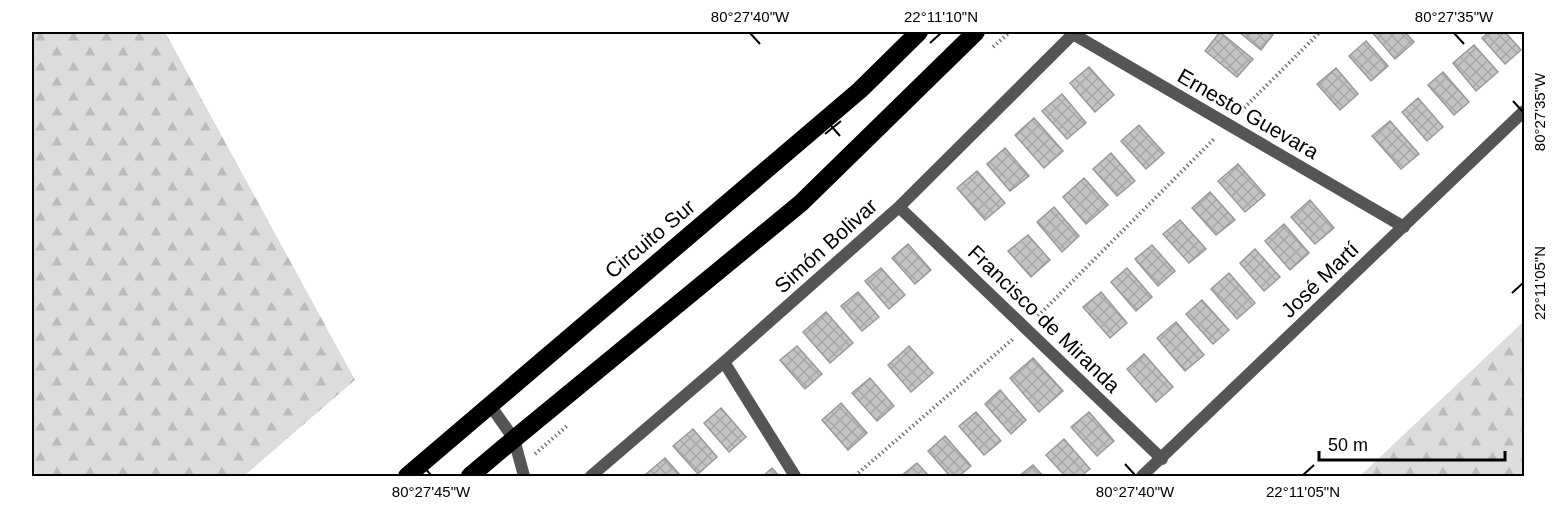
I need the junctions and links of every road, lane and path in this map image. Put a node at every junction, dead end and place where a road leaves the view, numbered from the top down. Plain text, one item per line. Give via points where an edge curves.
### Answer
1 (919, 32) edge
2 (976, 32) edge
3 (1320, 32) edge
4 (1074, 33) edge
5 (1524, 111) edge
6 (1228, 125) junction
7 (899, 207) junction
8 (1404, 227) junction
9 (1025, 329) junction
10 (724, 362) junction
11 (490, 405) junction
12 (514, 439) junction
13 (1162, 459) junction
14 (406, 477) edge
15 (470, 477) edge
16 (524, 477) edge
17 (591, 477) edge
18 (795, 477) edge
19 (855, 477) edge
20 (1142, 477) edge

1 - 11 highway, Circuito Sur via 860,90
2 - 12 highway via 801,203
3 - 6 path
4 - 6 street, Ernesto Guevara
4 - 7 street, Simón Bolivar
5 - 8 street, José Martí
6 - 8 street, Ernesto Guevara
6 - 9 path
7 - 9 street, Francisco de Miranda
7 - 10 street, Simón Bolivar
8 - 13 street, José Martí
9 - 13 street, Francisco de Miranda
9 - 19 path
10 - 17 street, Simón Bolivar
10 - 18 street
11 - 12 street
11 - 14 highway, Circuito Sur
12 - 15 highway
12 - 16 street
13 - 20 street, José Martí

